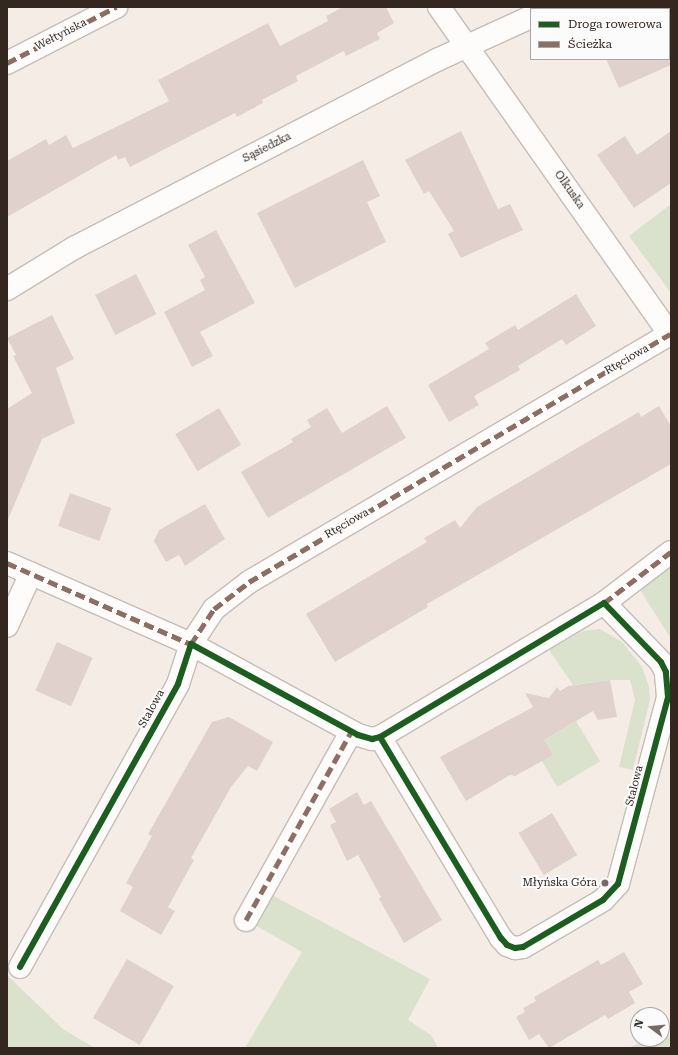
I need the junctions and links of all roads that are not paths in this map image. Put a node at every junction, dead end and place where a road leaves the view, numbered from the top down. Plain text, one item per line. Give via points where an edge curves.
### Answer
1 (116, 7) edge
2 (439, 7) edge
3 (530, 17) edge
4 (466, 46) junction
5 (7, 63) edge
6 (7, 288) edge
7 (671, 335) edge
8 (671, 552) edge
9 (7, 563) edge
10 (31, 573) junction
11 (604, 602) junction
12 (7, 626) edge
13 (191, 644) junction
14 (351, 732) junction
15 (380, 737) junction
16 (246, 920) dead end
17 (20, 967) dead end

1 - 5 street, Wełtyńska
2 - 4 street, Olkuska
3 - 4 street, Sąsiedzka
4 - 6 street, Sąsiedzka via 74,248
4 - 7 street, Olkuska
7 - 13 street, Rtęciowa via 249,582 214,609
8 - 11 street
9 - 10 street
10 - 12 street
10 - 13 street
11 - 15 street
11 - 15 street, Stalowa via 660,662 668,683 668,697 623,873 618,884 603,900 523,947 507,945
13 - 14 street
13 - 17 street, Stalowa via 178,684
14 - 15 street via 364,738
14 - 16 street

